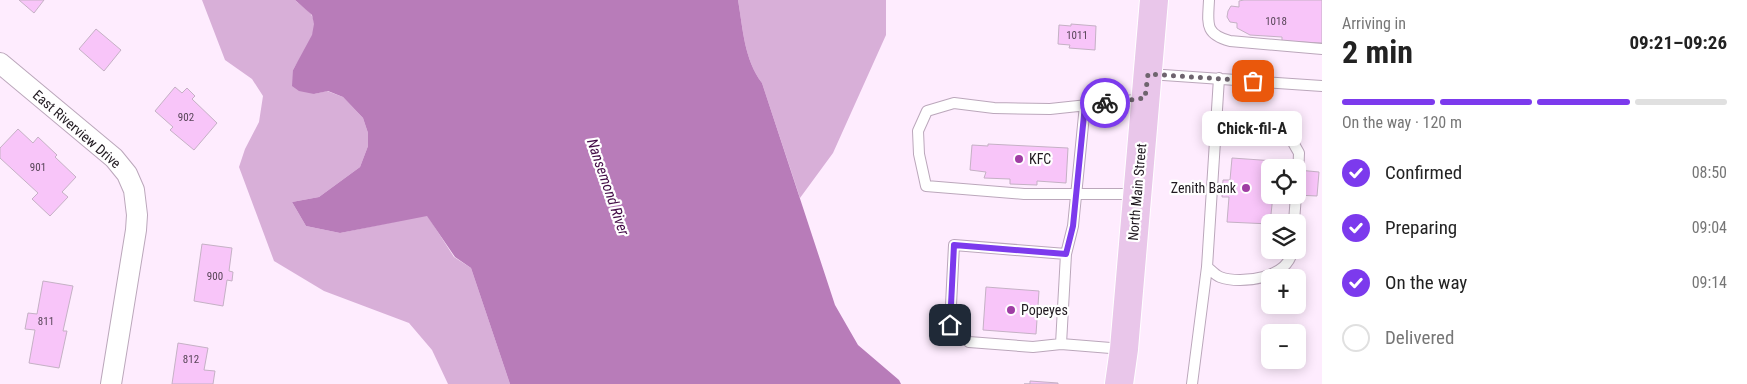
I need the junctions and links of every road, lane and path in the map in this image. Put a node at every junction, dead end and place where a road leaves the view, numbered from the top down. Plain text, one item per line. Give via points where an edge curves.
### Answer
1 (1154, 0) edge
2 (1209, 0) edge
3 (1322, 49) edge
4 (0, 63) edge
5 (1219, 78) junction
6 (1146, 86) junction
7 (1322, 86) edge
8 (1085, 105) junction
9 (1216, 131) junction
10 (1299, 159) edge
11 (1077, 194) junction
12 (1137, 194) junction
13 (1066, 254) junction
14 (1289, 259) edge
15 (1207, 267) junction
16 (1061, 344) junction
17 (1124, 349) junction
18 (111, 384) edge
19 (1119, 384) edge
20 (1192, 384) edge

1 - 6 main road, North Main Street
2 - 3 lane via 1210,31 1218,38
4 - 18 street, East Riverview Drive via 114,158 127,174 134,190 136,230
5 - 6 lane
5 - 7 lane
5 - 9 lane
6 - 8 lane
6 - 12 main road, North Main Street
8 - 11 lane
8 - 11 lane via 1050,110 954,103 927,110 918,131 918,154 926,186 1024,194
9 - 10 lane via 1290,137
9 - 15 lane
11 - 12 lane
11 - 13 lane
12 - 17 main road, North Main Street
13 - 16 lane
13 - 16 lane via 954,245 950,325 969,342 1033,347
14 - 15 lane via 1280,270 1239,281 1218,276
15 - 20 lane
16 - 17 lane
17 - 19 main road, North Main Street

